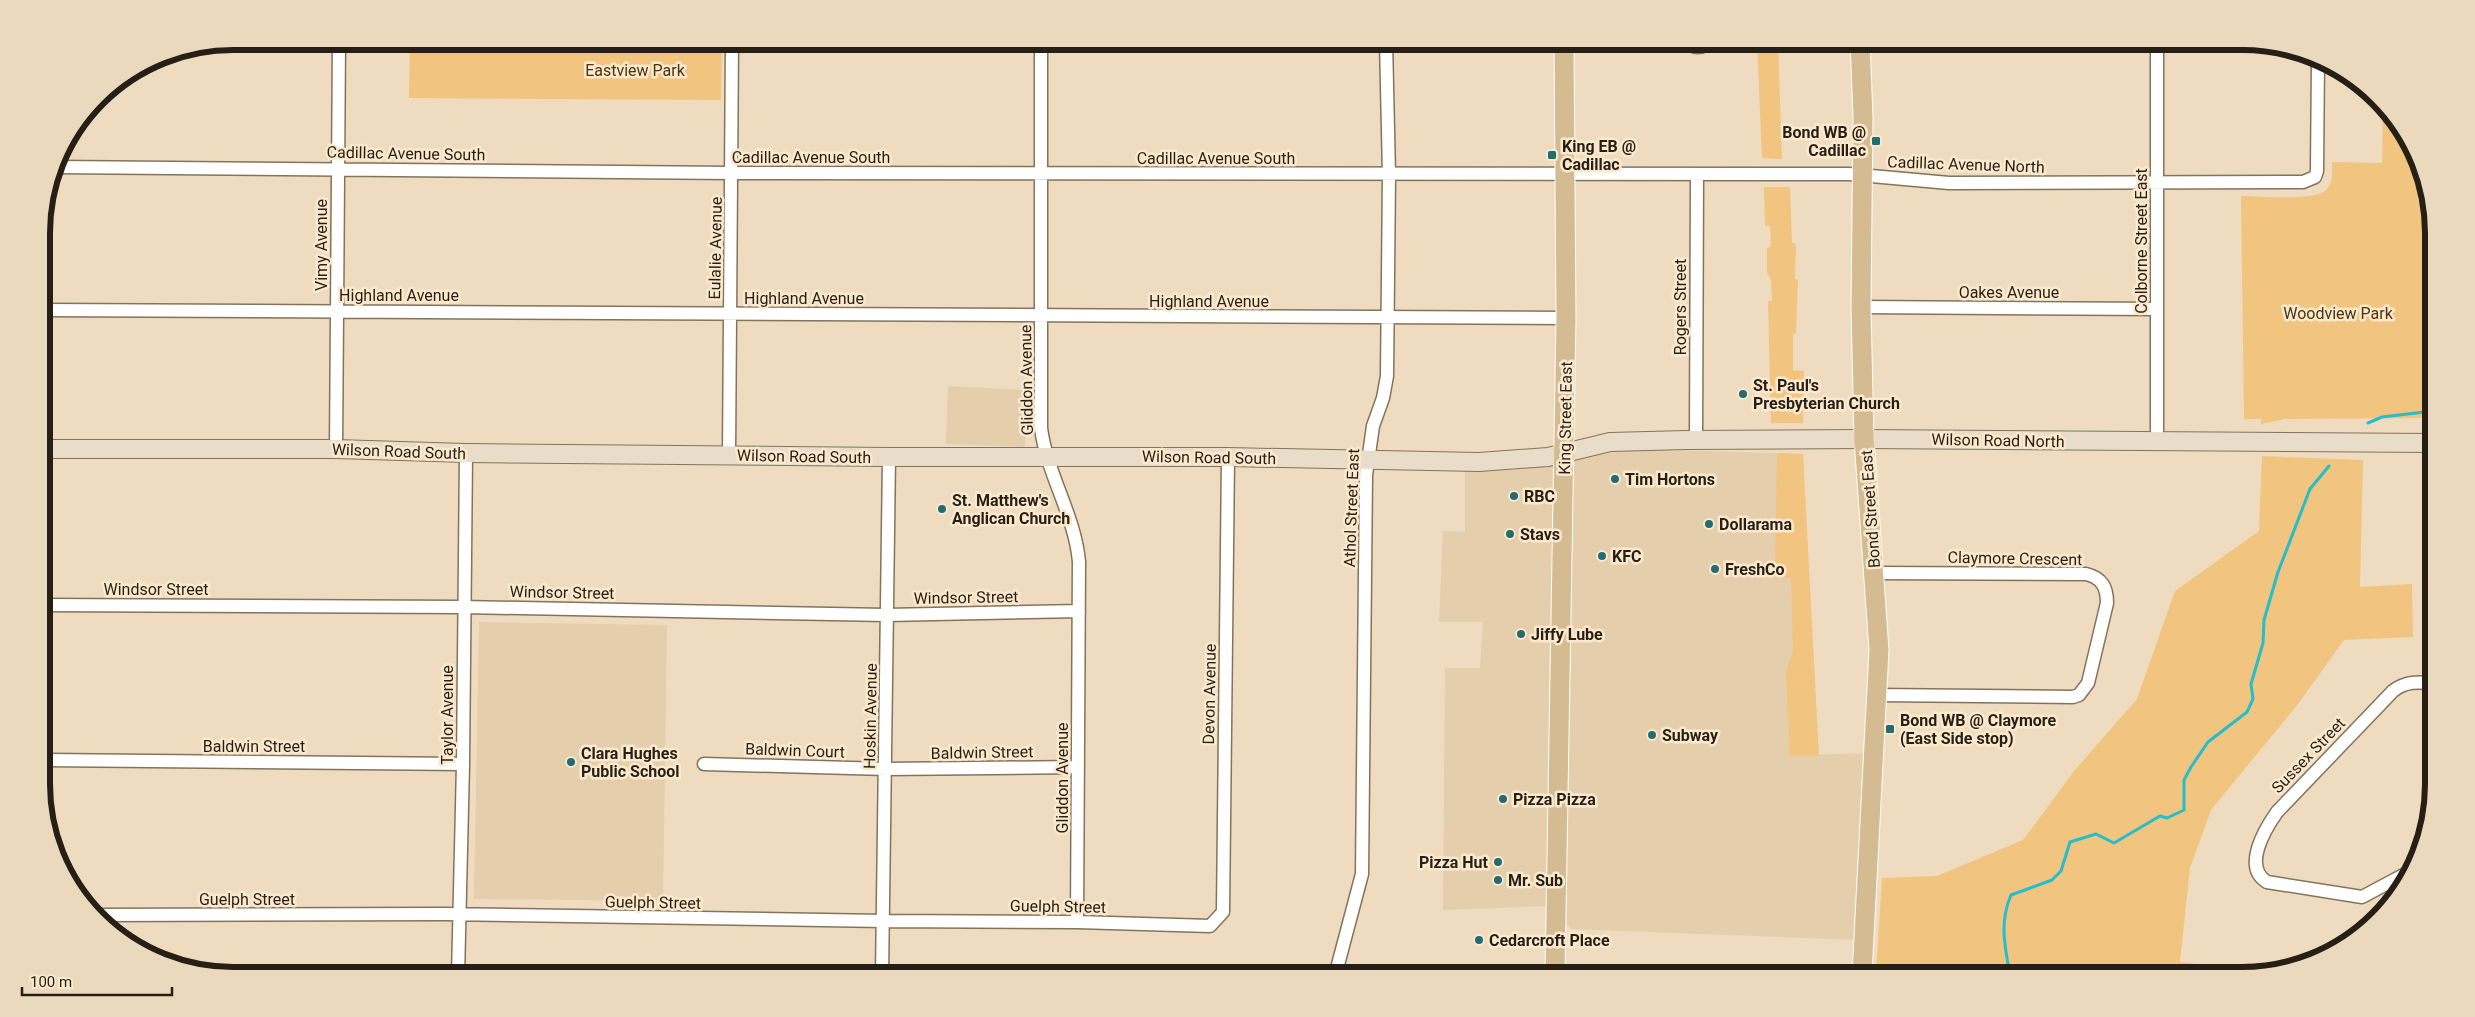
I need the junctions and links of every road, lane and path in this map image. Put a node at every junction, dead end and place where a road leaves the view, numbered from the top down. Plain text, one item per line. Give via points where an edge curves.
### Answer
1 (339, 50) edge
2 (732, 50) edge
3 (1041, 50) edge
4 (1386, 50) edge
5 (1564, 50) edge
6 (1860, 50) edge
7 (2157, 50) edge
8 (2318, 67) edge
9 (63, 167) edge
10 (337, 168) junction
11 (732, 173) junction
12 (1565, 173) junction
13 (1040, 174) junction
14 (1697, 174) junction
15 (1390, 175) junction
16 (1862, 176) junction
17 (2157, 183) junction
18 (1861, 307) junction
19 (2157, 309) junction
20 (50, 310) edge
21 (337, 311) junction
22 (730, 314) junction
23 (1041, 316) junction
24 (1388, 318) junction
25 (1566, 318) junction
26 (1864, 439) junction
27 (1696, 440) junction
28 (2157, 441) junction
29 (2425, 443) edge
30 (50, 449) edge
31 (336, 449) junction
32 (466, 453) junction
33 (1564, 454) junction
34 (729, 455) junction
35 (1047, 456) junction
36 (889, 457) junction
37 (1228, 457) junction
38 (1368, 460) junction
39 (1875, 573) junction
40 (50, 605) edge
41 (463, 607) junction
42 (1079, 611) junction
43 (887, 615) junction
44 (2425, 683) edge
45 (1877, 695) junction
46 (50, 760) edge
47 (463, 764) junction
48 (704, 764) dead end
49 (1078, 766) junction
50 (886, 770) junction
51 (2398, 878) edge
52 (459, 915) junction
53 (107, 916) edge
54 (884, 921) junction
55 (1077, 922) junction
56 (1210, 926) joint
57 (458, 967) edge
58 (882, 967) edge
59 (1337, 967) edge
60 (1555, 967) edge
61 (1862, 967) edge

1 - 10 street, Vimy Avenue
2 - 11 street, Eulalie Avenue
3 - 13 street, Gliddon Avenue
4 - 15 street, Athol Street East
5 - 12 main road, King Street East
6 - 16 main road, Bond Street East
7 - 17 street, Colborne Street East
8 - 17 street, Cadillac Avenue North via 2315,177 2309,180
9 - 10 street, Cadillac Avenue South
10 - 11 street, Cadillac Avenue South
10 - 21 street, Vimy Avenue
11 - 13 street, Cadillac Avenue South
11 - 22 street, Eulalie Avenue
12 - 14 street, Cadillac Avenue North
12 - 15 street, Cadillac Avenue South
12 - 25 main road, King Street East
13 - 15 street, Cadillac Avenue South
13 - 23 street, Gliddon Avenue
14 - 16 street, Cadillac Avenue North
14 - 27 street, Rogers Street
15 - 24 street, Athol Street East
16 - 17 street, Cadillac Avenue North via 1949,183
16 - 18 main road, Bond Street East
17 - 19 street, Colborne Street East
18 - 19 street, Oakes Avenue
18 - 26 main road, Bond Street East
19 - 28 street, Colborne Street East
20 - 21 street, Highland Avenue
21 - 22 street, Highland Avenue
21 - 31 street, Vimy Avenue
22 - 23 street, Highland Avenue
22 - 34 street, Eulalie Avenue
23 - 24 street, Highland Avenue
23 - 35 street, Gliddon Avenue via 1041,428
24 - 25 street, Highland Avenue
24 - 38 street, Athol Street East via 1385,389 1373,426
25 - 33 main road, King Street East
26 - 27 main road, Wilson Road North
26 - 28 main road, Wilson Road North
26 - 39 main road, Bond Street East
27 - 33 main road, Wilson Road North via 1610,442
28 - 29 main road, Wilson Road North
30 - 31 main road, Wilson Road South
31 - 32 main road, Wilson Road South
32 - 34 main road, Wilson Road South
32 - 41 street, Taylor Avenue
33 - 38 main road, Wilson Road South via 1494,462
33 - 60 main road, King Street East
34 - 36 main road, Wilson Road South
35 - 36 main road, Wilson Road South
35 - 37 main road, Wilson Road South
35 - 42 street, Gliddon Avenue via 1077,544
36 - 43 street, Hoskin Avenue
37 - 38 main road, Wilson Road South
37 - 56 street, Devon Avenue via 1223,912
38 - 59 street, Athol Street East via 1362,874
39 - 45 main road, Bond Street East via 1879,650
39 - 45 street, Claymore Crescent via 2086,574 2101,581 2107,590 2107,603 2088,683 2073,697
40 - 41 street, Windsor Street
41 - 43 street, Windsor Street
41 - 47 street, Taylor Avenue
42 - 43 street, Windsor Street
42 - 49 street, Gliddon Avenue
43 - 50 street, Hoskin Avenue
44 - 51 street, Sussex Street via 2412,682 2393,690 2276,812 2266,827 2257,856 2260,878 2273,884 2362,896
45 - 61 main road, Bond Street East
46 - 47 street, Baldwin Street
47 - 52 street, Taylor Avenue
48 - 50 street, Baldwin Court
49 - 50 street, Baldwin Street
49 - 55 street, Gliddon Avenue
50 - 54 street, Hoskin Avenue
52 - 53 street, Guelph Street
52 - 54 street, Guelph Street
52 - 57 street, Taylor Avenue
54 - 55 street, Guelph Street
54 - 58 street, Hoskin Avenue
55 - 56 street, Guelph Street

